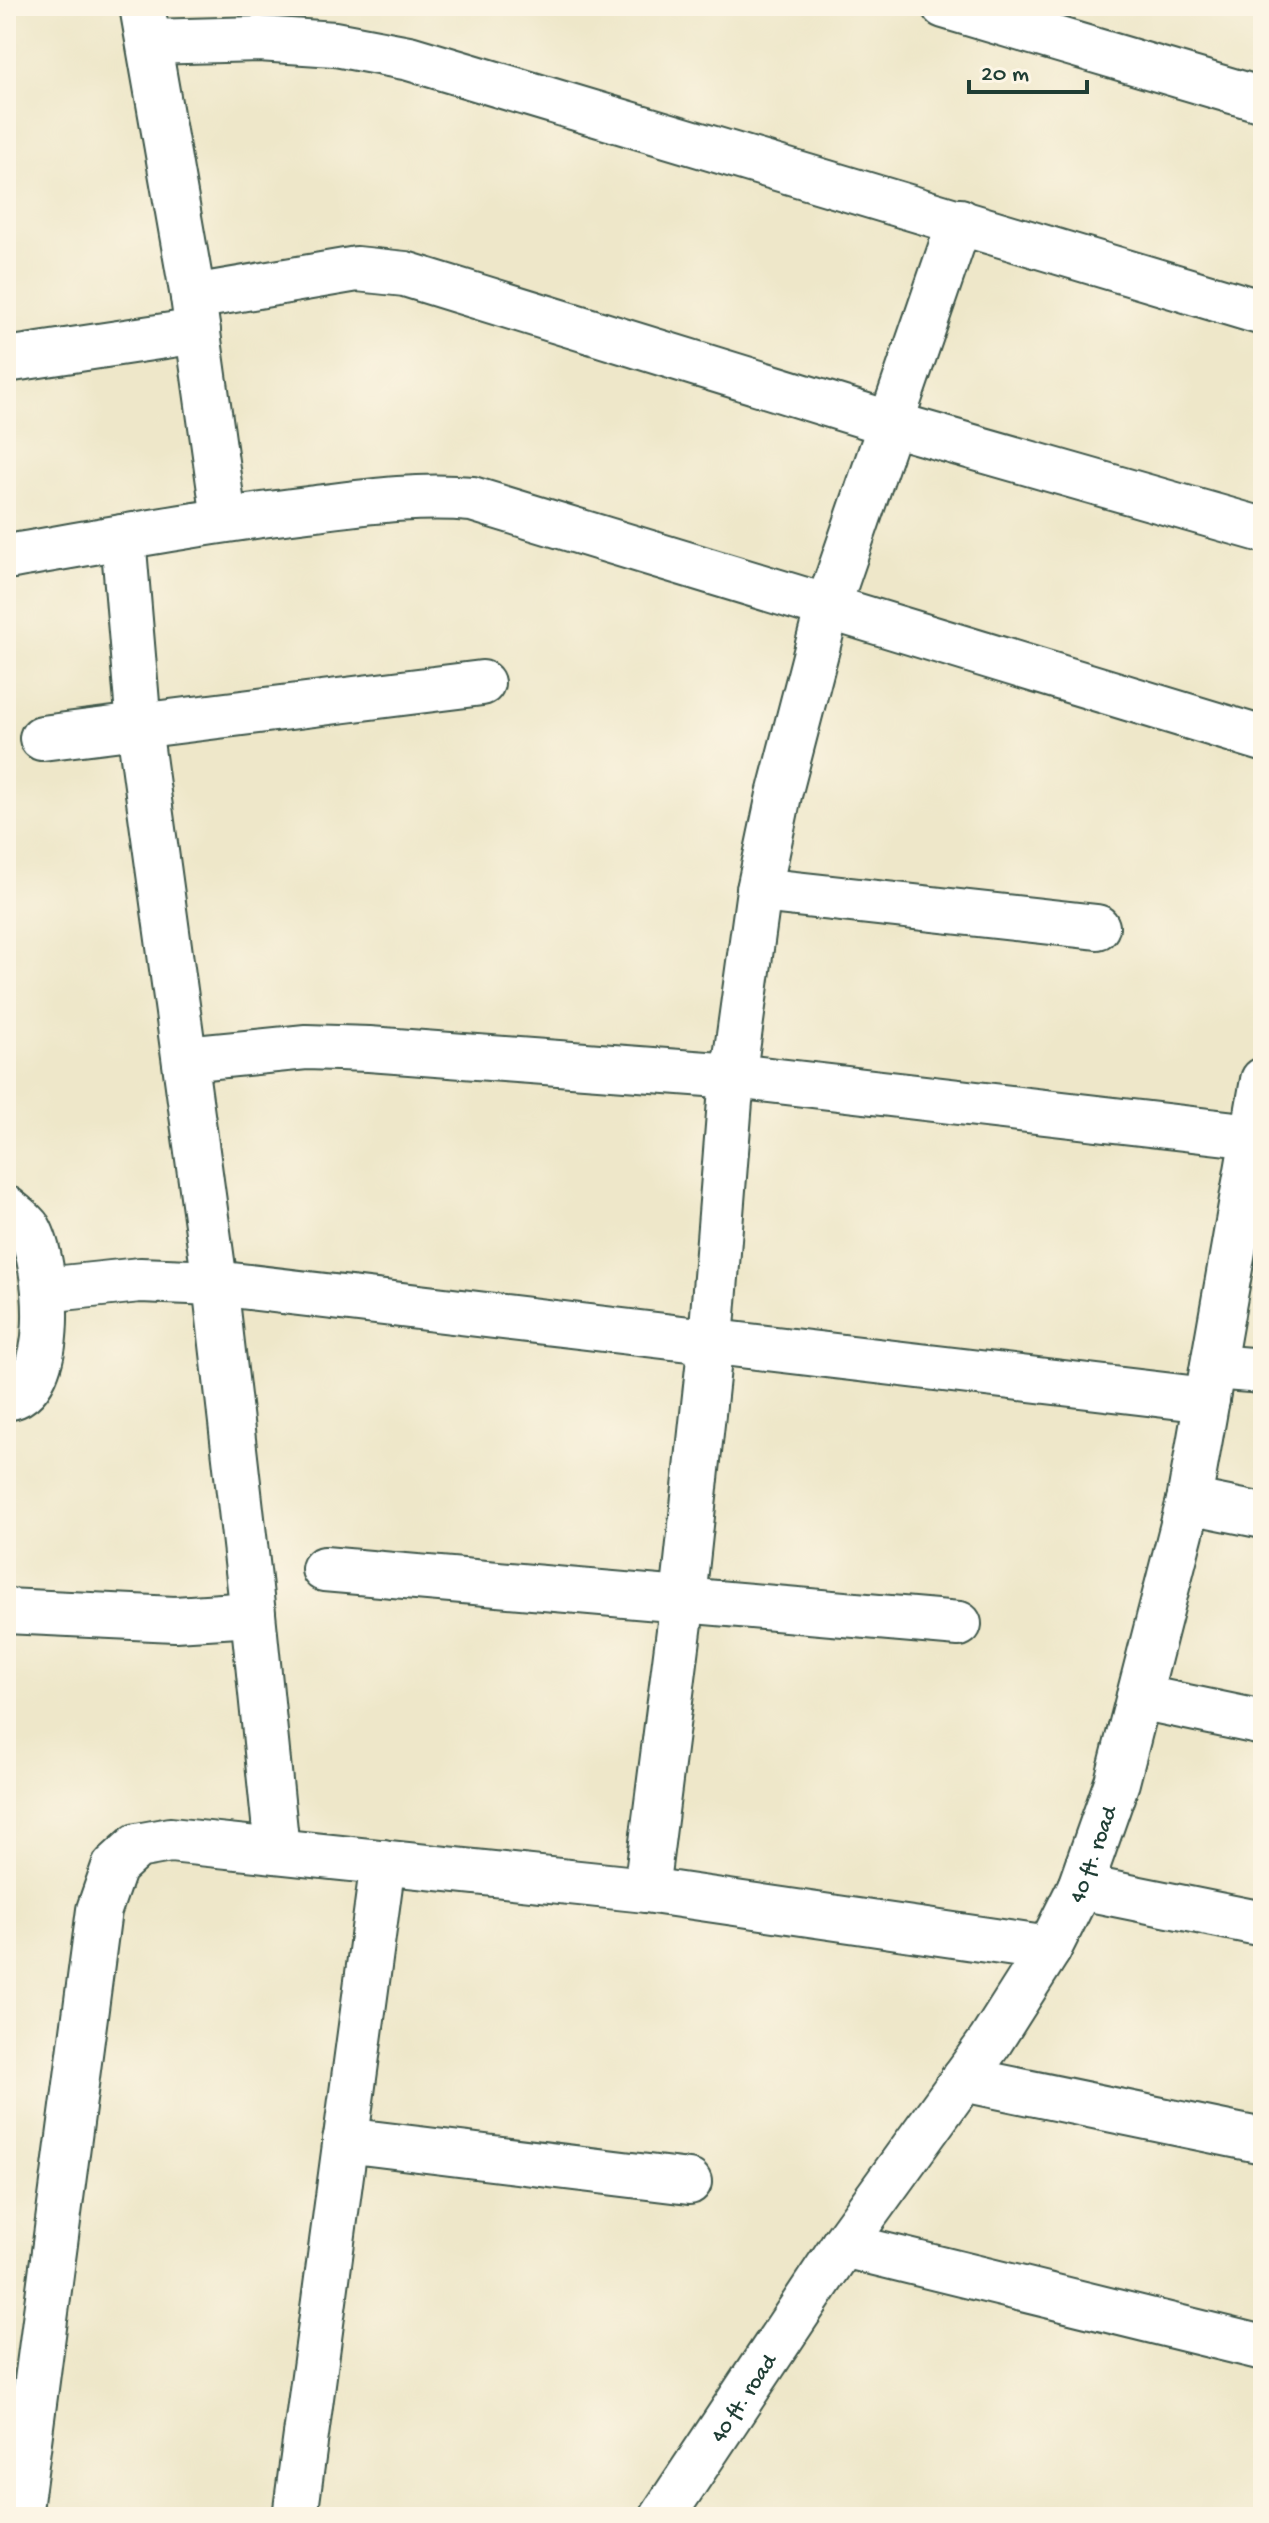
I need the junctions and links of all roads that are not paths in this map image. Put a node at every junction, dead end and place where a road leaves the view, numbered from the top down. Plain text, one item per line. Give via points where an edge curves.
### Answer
1 (944, 6) edge
2 (146, 24) edge
3 (1263, 100) edge
4 (960, 221) junction
5 (1263, 313) edge
6 (195, 314) junction
7 (6, 360) edge
8 (892, 424) junction
9 (224, 519) junction
10 (1263, 530) edge
11 (123, 537) junction
12 (13, 556) dead end
13 (828, 606) junction
14 (482, 683) dead end
15 (139, 727) junction
16 (42, 738) dead end
17 (1263, 739) edge
18 (759, 890) junction
19 (1097, 927) dead end
20 (185, 1059) junction
21 (734, 1076) junction
22 (1263, 1080) edge
23 (1253, 1136) junction
24 (1254, 1188) edge
25 (6, 1208) edge
26 (215, 1283) junction
27 (44, 1290) junction
28 (711, 1340) junction
29 (1263, 1371) edge
30 (1210, 1384) junction
31 (6, 1398) edge
32 (1189, 1501) junction
33 (1263, 1516) edge
34 (324, 1569) dead end
35 (683, 1599) junction
36 (6, 1611) edge
37 (253, 1614) junction
38 (959, 1624) dead end
39 (1139, 1697) junction
40 (1263, 1723) edge
41 (277, 1850) junction
42 (383, 1862) junction
43 (1080, 1887) junction
44 (646, 1890) junction
45 (1263, 1924) edge
46 (1049, 1949) junction
47 (963, 2079) junction
48 (345, 2140) junction
49 (1263, 2141) edge
50 (689, 2182) dead end
51 (843, 2245) junction
52 (1263, 2348) edge
53 (19, 2517) edge
54 (295, 2517) edge
55 (662, 2517) edge

1 - 3 street
2 - 4 street via 335,44 409,58
2 - 6 street
4 - 5 street
4 - 8 street
6 - 7 street
6 - 8 street via 357,269 392,272
6 - 9 street
8 - 10 street
8 - 13 street
9 - 11 street
9 - 13 street via 406,497 472,499
11 - 12 street
11 - 15 street
13 - 17 street
13 - 18 street
14 - 15 street
15 - 16 street
15 - 20 street
18 - 19 street
18 - 21 street
20 - 21 street via 321,1047
20 - 26 street
21 - 23 street
21 - 28 street
22 - 23 street, 40 ft. road
23 - 24 street, 40 ft. road
24 - 30 street, 40 ft. road
25 - 27 street via 28,1227
26 - 27 street via 140,1280
26 - 28 street
26 - 37 street
27 - 31 street via 39,1364 30,1385
28 - 30 street
28 - 35 street
29 - 30 street
30 - 32 street, 40 ft. road
32 - 33 street
32 - 39 street, 40 ft. road
34 - 35 street
35 - 38 street
35 - 44 street
36 - 37 street via 175,1619
37 - 41 street
39 - 40 street
39 - 43 street, 40 ft. road via 1117,1782
41 - 42 street
41 - 53 street via 170,1840 137,1846 114,1867 99,1910
42 - 44 street
42 - 48 street
43 - 45 street
43 - 46 street, 40 ft. road
44 - 46 street
46 - 47 street, 40 ft. road
47 - 49 street
47 - 51 street, 40 ft. road
48 - 50 street
48 - 54 street
51 - 52 street
51 - 55 street, 40 ft. road

